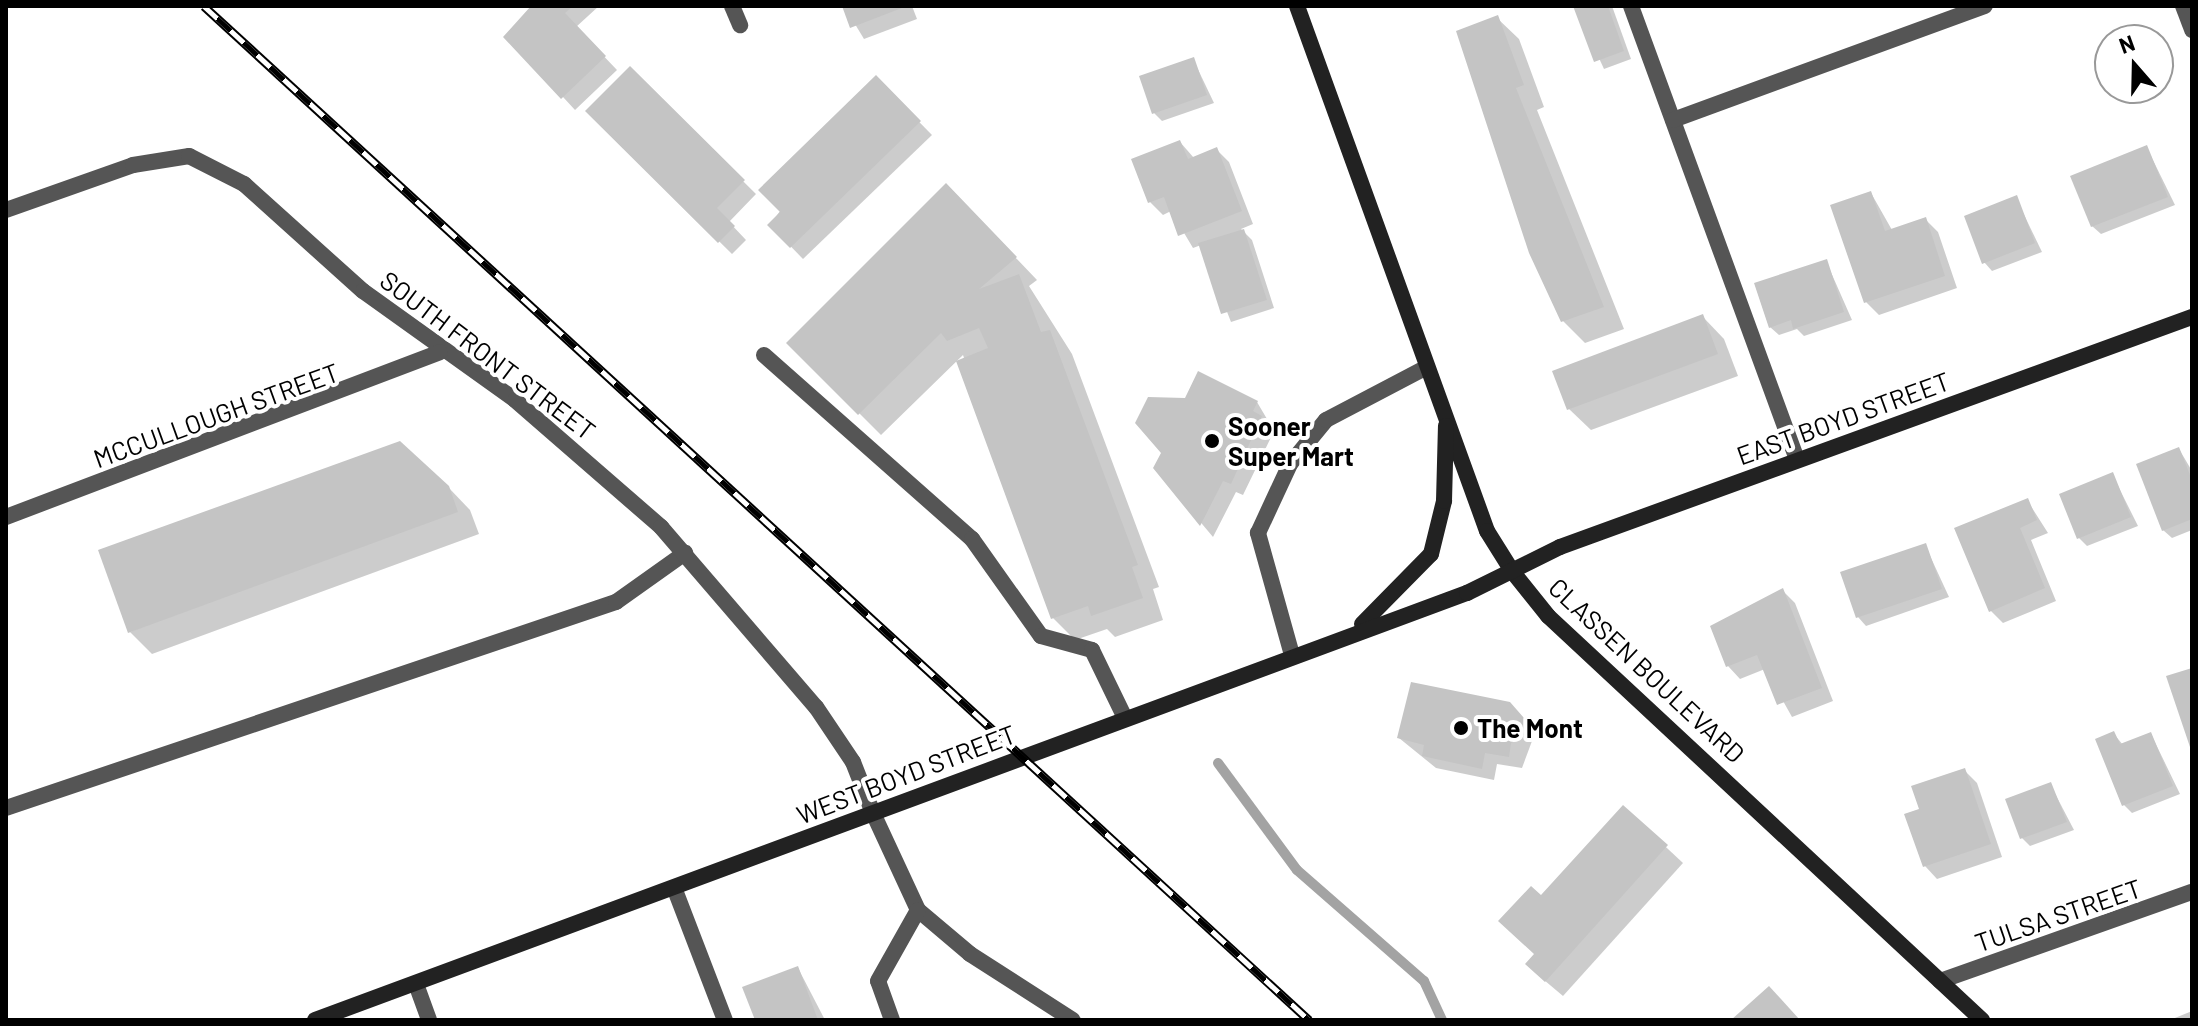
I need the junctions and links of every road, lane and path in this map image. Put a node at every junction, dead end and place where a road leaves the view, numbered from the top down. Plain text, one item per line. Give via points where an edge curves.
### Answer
1 (732, 6) edge
2 (1297, 6) edge
3 (1631, 6) edge
4 (1985, 6) edge
5 (2183, 6) edge
6 (740, 25) dead end
7 (2192, 30) edge
8 (1673, 120) junction
9 (6, 210) edge
10 (2192, 317) edge
11 (440, 352) junction
12 (764, 355) dead end
13 (1427, 367) junction
14 (1446, 417) junction
15 (1797, 460) junction
16 (6, 517) edge
17 (685, 553) junction
18 (1512, 571) junction
19 (1346, 635) junction
20 (1292, 655) junction
21 (1124, 716) junction
22 (6, 808) edge
23 (873, 813) junction
24 (675, 890) junction
25 (2192, 892) edge
26 (918, 910) junction
27 (1940, 981) junction
28 (416, 984) junction
29 (315, 1020) edge
30 (429, 1020) edge
31 (725, 1020) edge
32 (892, 1020) edge
33 (1073, 1020) edge
34 (1982, 1020) edge

1 - 6 street
2 - 13 street, CLASSEN BOULEVARD
3 - 8 street
4 - 8 street
5 - 7 street
8 - 15 street
9 - 11 street, SOUTH FRONT STREET via 133,165 189,156 213,164
10 - 15 street, EAST BOYD STREET
11 - 16 street, MCCULLOUGH STREET
11 - 17 street, SOUTH FRONT STREET via 515,400
12 - 21 street via 972,539 1041,636 1092,650
13 - 14 street, CLASSEN BOULEVARD
13 - 20 street via 1326,420 1290,464 1258,533
14 - 18 street, CLASSEN BOULEVARD via 1487,531
14 - 19 street via 1444,501 1431,554 1386,606
15 - 18 street, EAST BOYD STREET
17 - 22 street via 616,602
17 - 23 street, SOUTH FRONT STREET via 816,707 853,762
18 - 19 street, WEST BOYD STREET
18 - 27 street, CLASSEN BOULEVARD via 1548,616
19 - 20 street, WEST BOYD STREET
20 - 21 street, WEST BOYD STREET
21 - 23 street, WEST BOYD STREET
23 - 24 street, WEST BOYD STREET
23 - 26 street, SOUTH FRONT STREET
24 - 28 street, WEST BOYD STREET
24 - 31 street
25 - 27 street, TULSA STREET
26 - 32 street via 878,981
26 - 33 street via 970,954
27 - 34 street, CLASSEN BOULEVARD
28 - 29 street, WEST BOYD STREET
28 - 30 street

